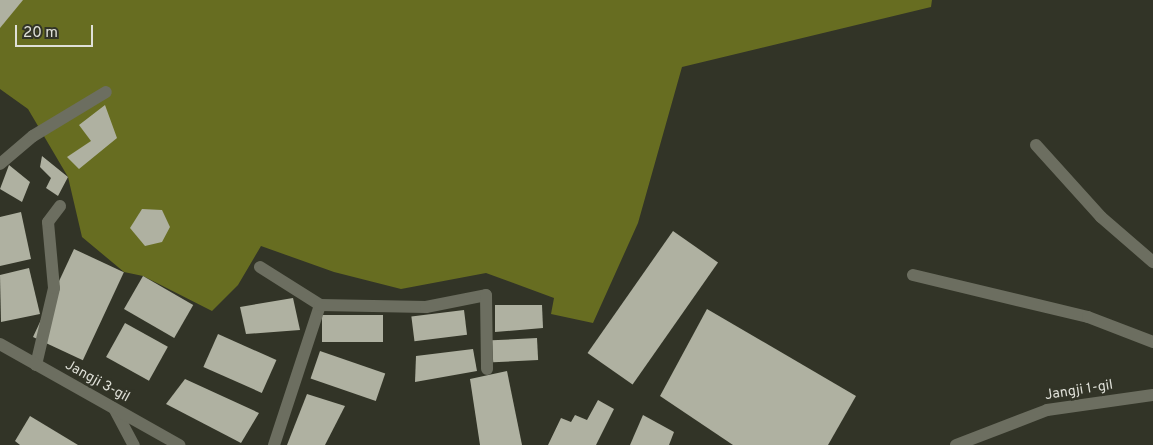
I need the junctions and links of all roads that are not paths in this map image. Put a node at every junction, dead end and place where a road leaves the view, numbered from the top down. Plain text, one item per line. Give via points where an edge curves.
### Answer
1 (106, 92) dead end
2 (1036, 145) dead end
3 (0, 164) edge
4 (60, 206) dead end
5 (1153, 262) edge
6 (260, 267) dead end
7 (913, 275) dead end
8 (320, 305) junction
9 (1153, 342) edge
10 (0, 344) edge
11 (36, 365) junction
12 (487, 369) dead end
13 (1153, 396) edge
14 (115, 410) junction
15 (134, 445) edge
16 (179, 445) edge
17 (274, 445) edge
18 (956, 445) edge

1 - 3 street via 33,136
2 - 5 street via 1101,217
4 - 11 street via 48,222 54,288
6 - 8 street
7 - 9 street via 1088,317
8 - 12 street via 426,307 486,295
8 - 17 street
10 - 11 street, Jangji 3-gil
11 - 14 street, Jangji 3-gil
13 - 18 street, Jangji 1-gil via 1046,410
14 - 15 street
14 - 16 street, Jangji 3-gil

